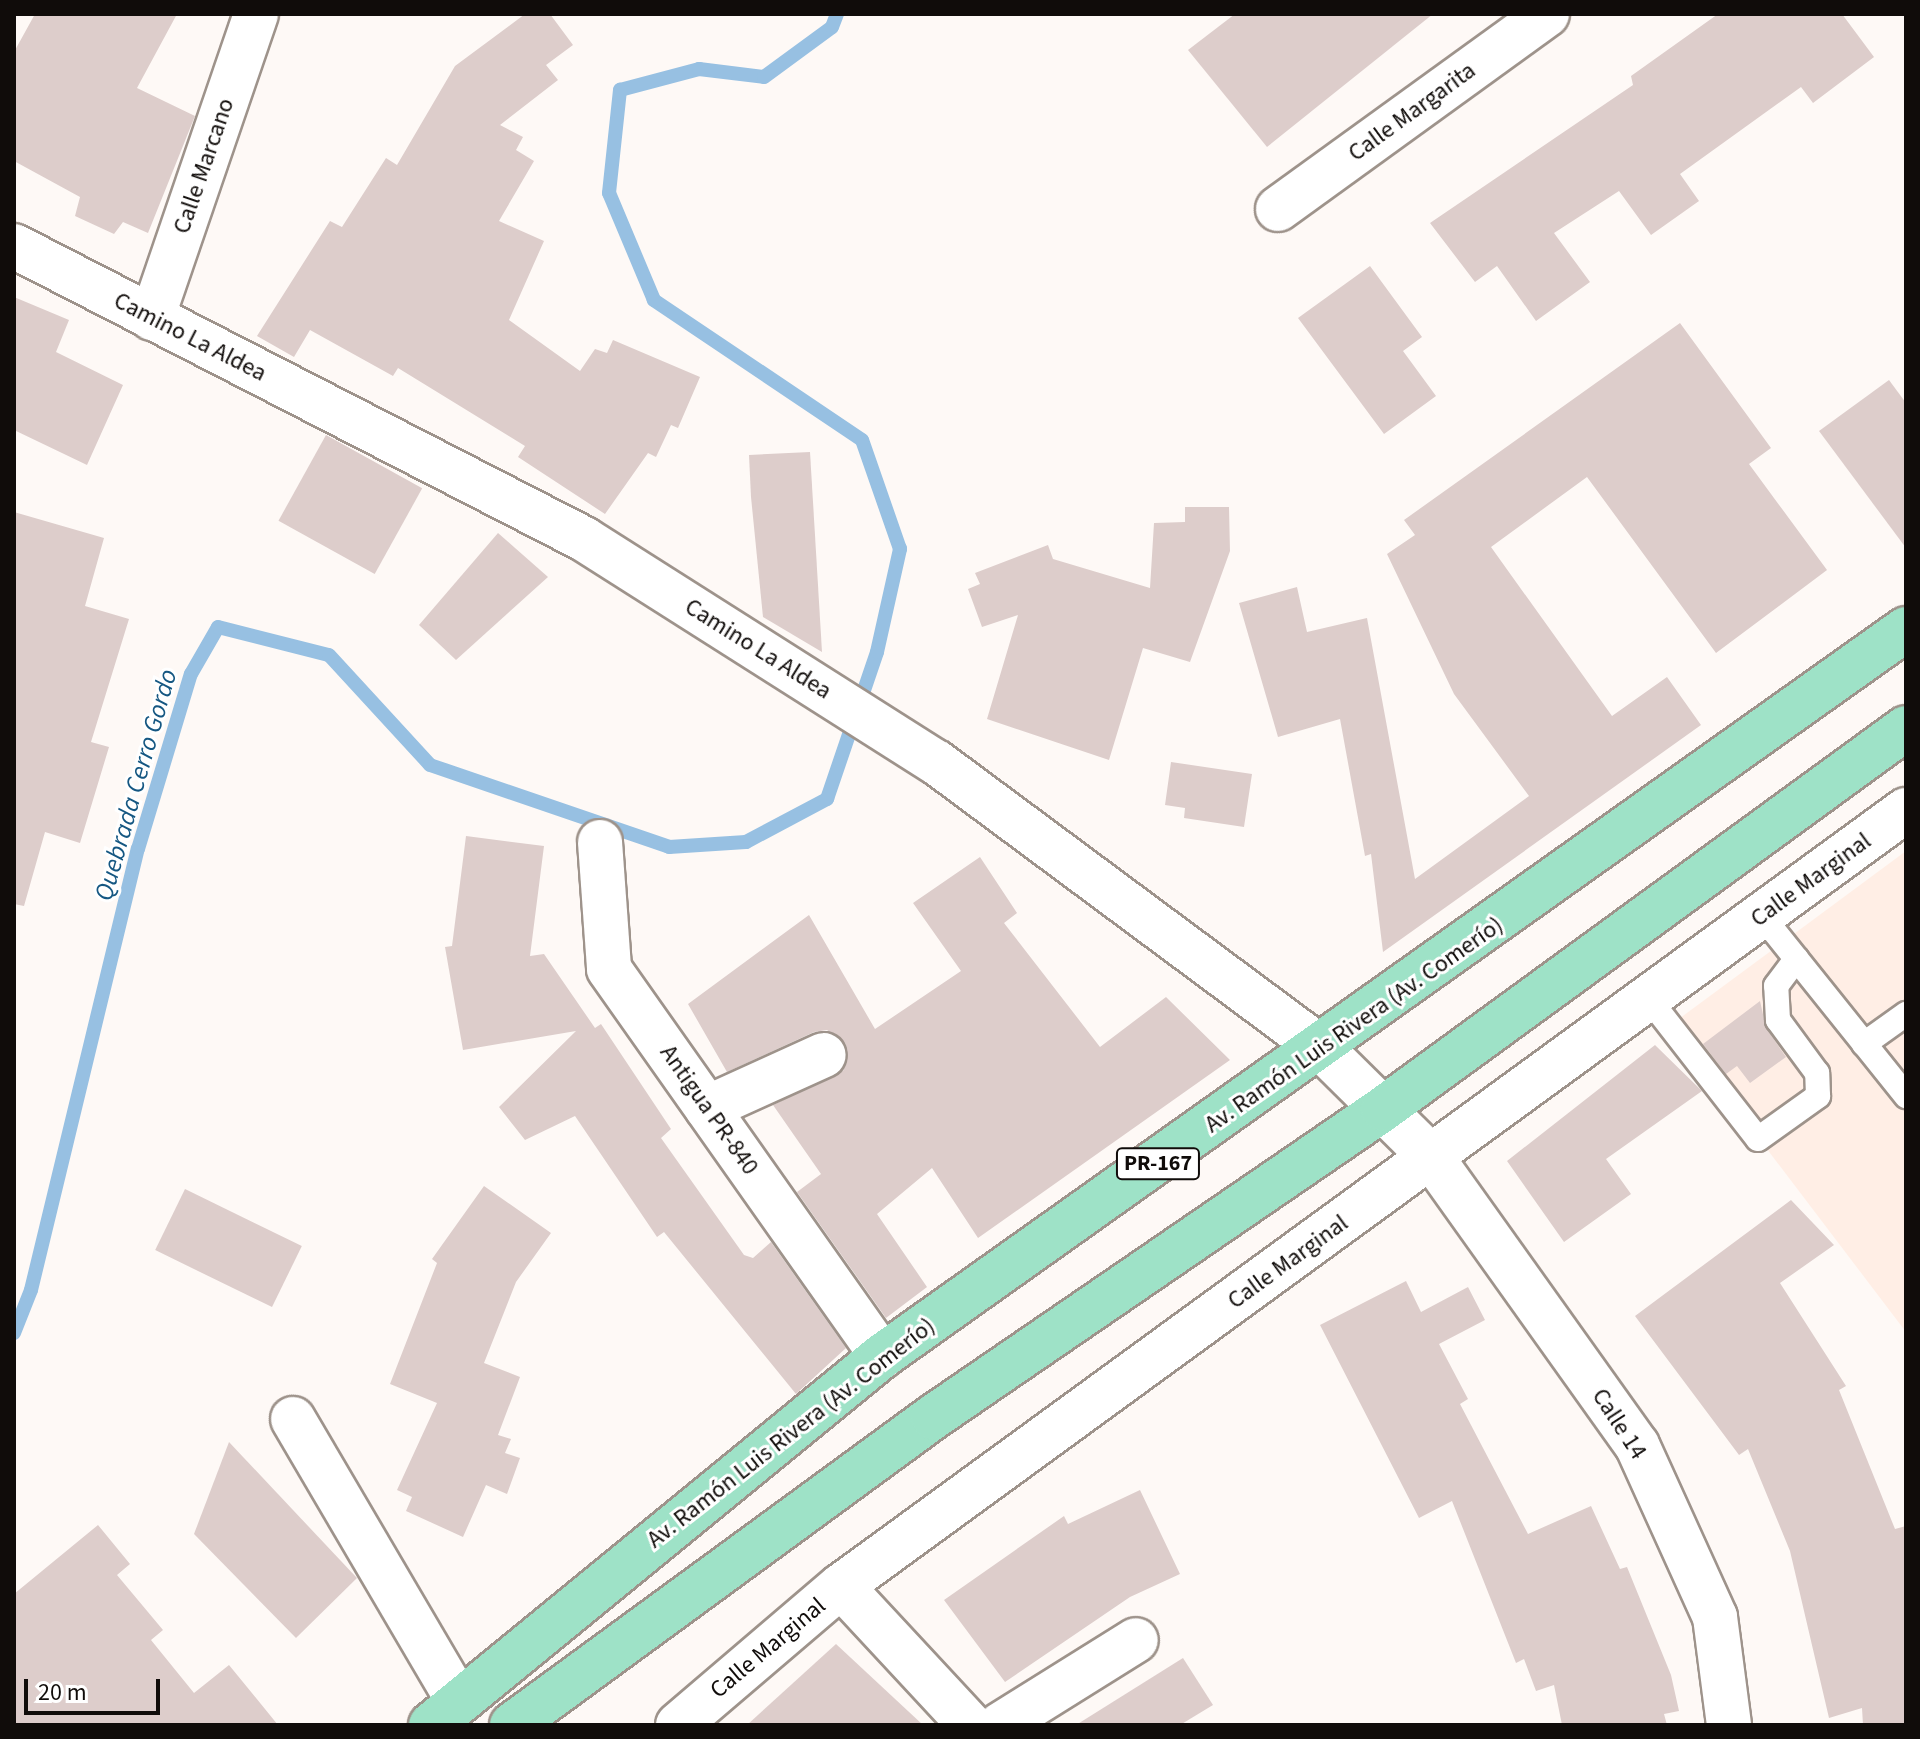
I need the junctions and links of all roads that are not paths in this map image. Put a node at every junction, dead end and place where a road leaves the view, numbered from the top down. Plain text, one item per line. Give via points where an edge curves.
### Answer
1 (256, 14) edge
2 (1547, 14) edge
3 (1278, 209) dead end
4 (14, 246) edge
5 (152, 318) junction
6 (1906, 629) edge
7 (1906, 728) edge
8 (1906, 810) edge
9 (600, 842) dead end
10 (1762, 916) junction
11 (1796, 959) junction
12 (1649, 999) junction
13 (1906, 1014) edge
14 (1864, 1044) junction
15 (1322, 1049) junction
16 (824, 1055) dead end
17 (1906, 1096) edge
18 (707, 1108) junction
19 (1383, 1109) junction
20 (1432, 1158) junction
21 (882, 1356) junction
22 (293, 1419) dead end
23 (841, 1586) junction
24 (1136, 1640) dead end
25 (445, 1712) edge
26 (512, 1725) edge
27 (678, 1725) edge
28 (970, 1725) edge
29 (1000, 1725) edge
30 (1729, 1725) edge

1 - 5 street, Calle Marcano
2 - 3 street, Calle Margarita
4 - 5 street, Camino La Aldea
5 - 15 street, Camino La Aldea via 584,539 936,762
6 - 15 main road, Av. Ramón Luis Rivera (Av. Comerío) / PR-167
7 - 19 main road
8 - 10 street, Calle Marginal
9 - 18 street, Antigua PR-840 via 609,969
10 - 11 lane
10 - 12 street, Calle Marginal
11 - 12 lane via 1776,986 1778,1020 1817,1073 1818,1096 1758,1139
11 - 14 lane
12 - 20 street, Calle Marginal
13 - 14 lane
14 - 17 lane
15 - 19 street, Camino La Aldea
15 - 21 main road, Av. Ramón Luis Rivera (Av. Comerío) / PR-167
16 - 18 street
18 - 21 street, Antigua PR-840
19 - 20 street, Camino La Aldea
19 - 26 main road via 933,1417
20 - 23 street, Calle Marginal
20 - 30 street, Calle 14 via 1637,1445 1715,1617
21 - 25 main road, Av. Ramón Luis Rivera (Av. Comerío) / PR-167
22 - 25 street
23 - 27 street, Calle Marginal
23 - 28 street
24 - 29 street

